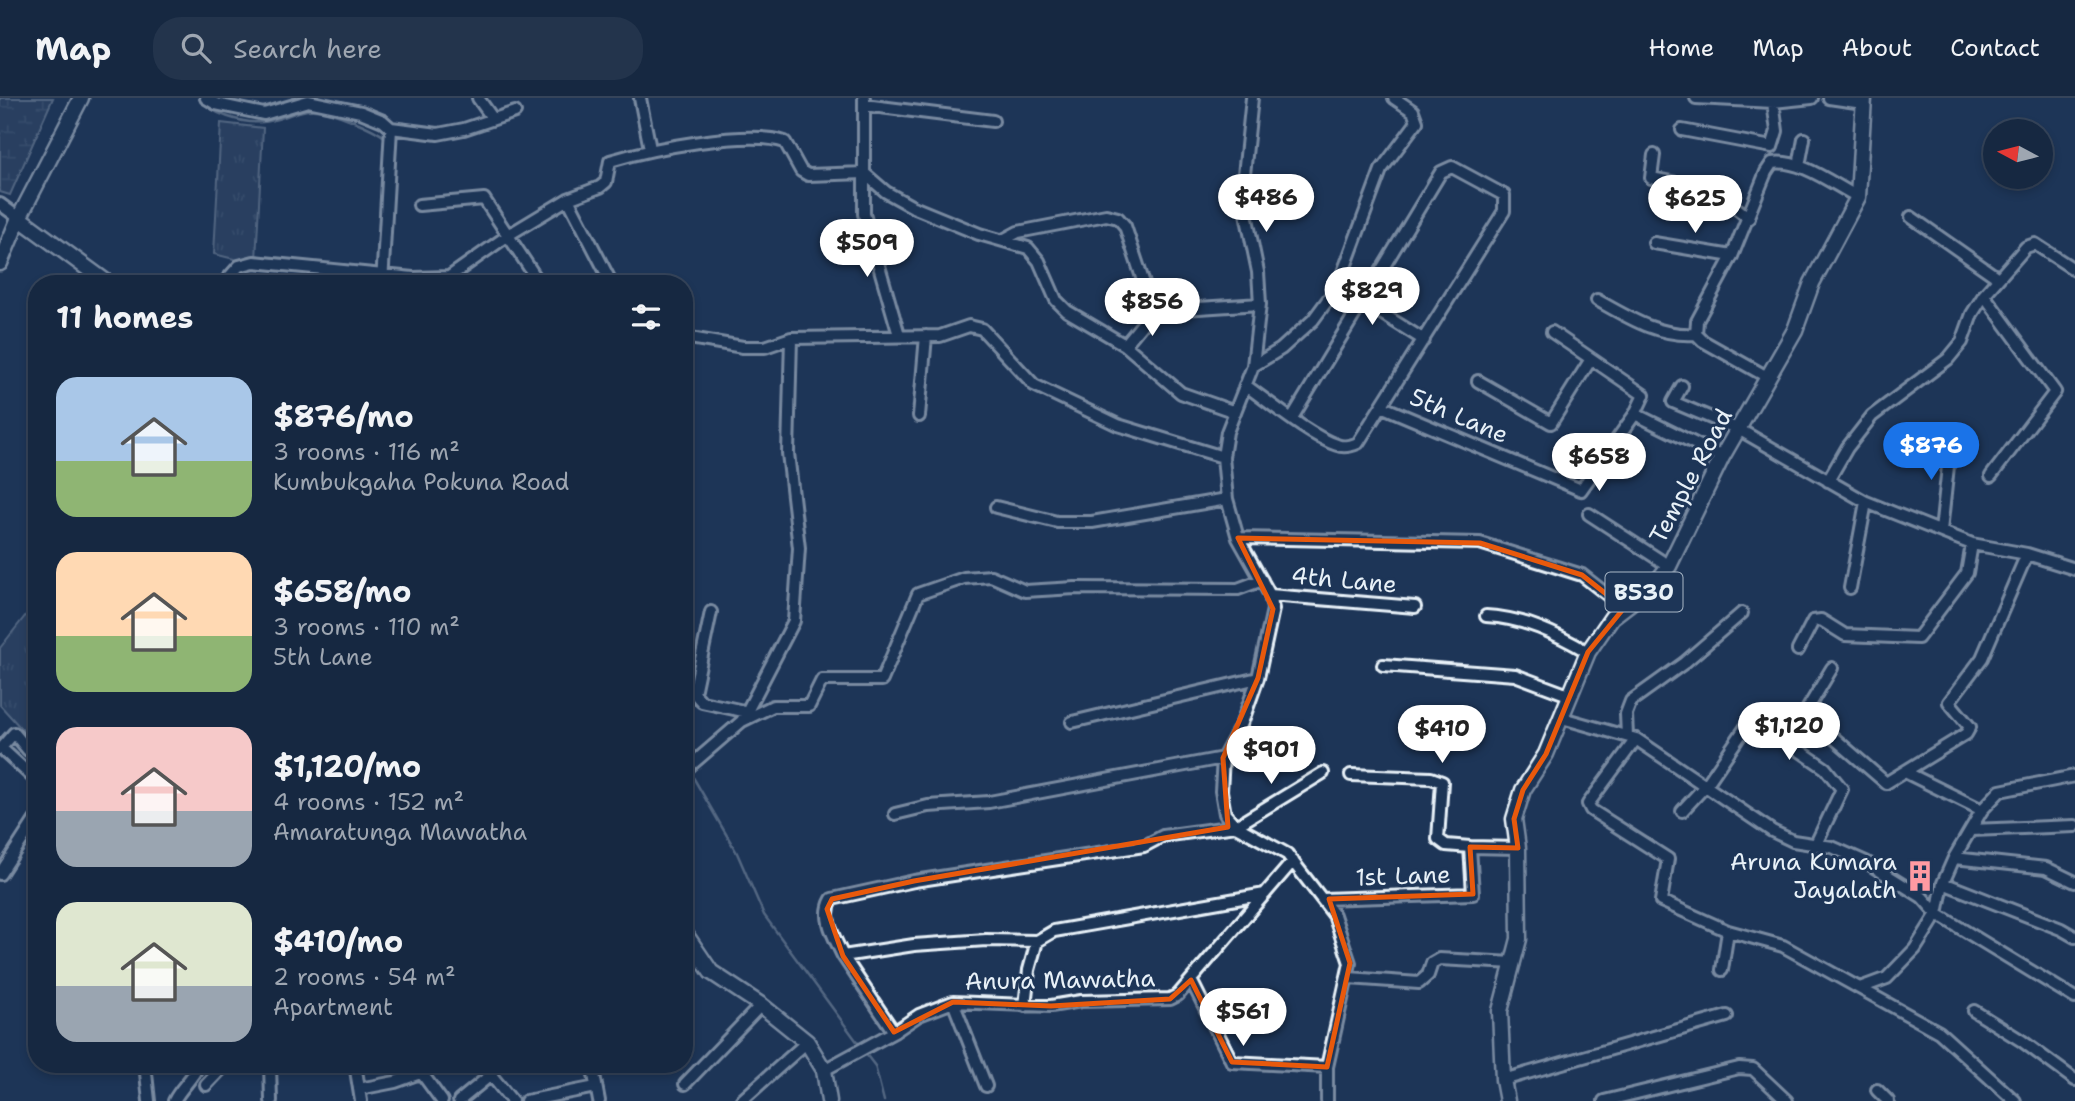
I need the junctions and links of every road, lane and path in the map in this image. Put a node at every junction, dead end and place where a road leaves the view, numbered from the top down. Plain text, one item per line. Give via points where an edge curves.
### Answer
1 (81, 98) edge
2 (206, 98) edge
3 (478, 98) edge
4 (640, 98) edge
5 (1252, 98) edge
6 (1394, 98) edge
7 (1696, 98) edge
8 (1812, 98) edge
9 (1829, 98) edge
10 (1863, 101) edge
11 (864, 102) edge
12 (1773, 102) junction
13 (515, 112) dead end
14 (493, 119) junction
15 (993, 121) dead end
16 (391, 128) junction
17 (1682, 130) dead end
18 (1804, 139) dead end
19 (650, 149) junction
20 (1654, 155) dead end
21 (1798, 166) junction
22 (864, 173) junction
23 (1858, 197) junction
24 (568, 200) junction
25 (0, 204) edge
26 (419, 205) dead end
27 (1911, 217) dead end
28 (19, 218) junction
29 (1749, 218) junction
30 (510, 234) junction
31 (1005, 239) junction
32 (1654, 243) dead end
33 (1731, 256) junction
34 (0, 263) edge
35 (2075, 270) edge
36 (97, 275) edge
37 (231, 275) edge
38 (371, 275) edge
39 (380, 275) edge
40 (452, 275) edge
41 (535, 275) edge
42 (607, 275) edge
43 (1998, 278) junction
44 (1338, 286) junction
45 (1984, 295) junction
46 (1597, 300) dead end
47 (1360, 301) junction
48 (1260, 304) junction
49 (1153, 311) junction
50 (1552, 332) dead end
51 (1696, 334) junction
52 (900, 335) junction
53 (926, 336) junction
54 (792, 338) junction
55 (693, 339) edge
56 (1424, 340) junction
57 (1125, 345) junction
58 (1591, 359) junction
59 (1253, 366) junction
60 (1769, 378) junction
61 (1478, 381) dead end
62 (1245, 385) junction
63 (1682, 386) dead end
64 (1383, 407) junction
65 (1235, 412) junction
66 (1635, 414) junction
67 (919, 416) dead end
68 (1292, 418) junction
69 (1740, 430) junction
70 (1957, 447) dead end
71 (1223, 457) junction
72 (1722, 457) junction
73 (1991, 476) dead end
74 (1828, 481) junction
75 (1227, 499) junction
76 (1866, 502) junction
77 (996, 507) dead end
78 (1589, 514) dead end
79 (1941, 531) junction
80 (1238, 538) junction
81 (1972, 544) junction
82 (2028, 554) junction
83 (1669, 566) junction
84 (2075, 569) edge
85 (1262, 580) junction
86 (1850, 588) dead end
87 (1270, 595) junction
88 (1415, 607) dead end
89 (1624, 608) junction
90 (711, 612) dead end
91 (1742, 613) dead end
92 (1486, 616) dead end
93 (1798, 650) dead end
94 (1588, 652) junction
95 (1383, 665) dead end
96 (1832, 668) dead end
97 (1258, 678) junction
98 (1571, 696) junction
99 (745, 716) junction
100 (1562, 718) junction
101 (1072, 722) dead end
102 (1631, 738) junction
103 (0, 749) edge
104 (28, 750) edge
105 (1223, 758) junction
106 (693, 763) edge
107 (1905, 772) junction
108 (28, 773) edge
109 (1323, 773) dead end
110 (1351, 775) dead end
111 (2075, 776) edge
112 (1707, 784) junction
113 (1982, 810) junction
114 (1682, 811) dead end
115 (895, 814) dead end
116 (2075, 825) edge
117 (1236, 826) junction
118 (1971, 830) junction
119 (28, 831) edge
120 (1815, 846) junction
121 (1470, 847) junction
122 (1518, 848) junction
123 (1954, 858) junction
124 (1293, 861) junction
125 (0, 874) edge
126 (2075, 882) edge
127 (1943, 883) junction
128 (1265, 894) junction
129 (1323, 900) junction
130 (1937, 914) junction
131 (1728, 931) junction
132 (2075, 937) edge
133 (1037, 941) junction
134 (693, 945) edge
135 (843, 956) junction
136 (1514, 963) junction
137 (1722, 970) dead end
138 (1349, 978) junction
139 (1191, 980) junction
140 (1860, 988) junction
141 (2075, 998) edge
142 (953, 1002) junction
143 (761, 1005) junction
144 (1025, 1006) junction
145 (1973, 1011) dead end
146 (1727, 1016) dead end
147 (894, 1032) junction
148 (807, 1042) junction
149 (1327, 1067) junction
150 (824, 1070) junction
151 (146, 1073) edge
152 (196, 1073) edge
153 (217, 1073) edge
154 (270, 1073) edge
155 (356, 1073) edge
156 (411, 1073) edge
157 (420, 1073) edge
158 (482, 1073) edge
159 (491, 1073) edge
160 (594, 1073) edge
161 (1503, 1080) junction
162 (2075, 1080) edge
163 (685, 1084) dead end
164 (206, 1085) dead end
165 (986, 1086) dead end
166 (596, 1087) junction
167 (1877, 1090) dead end
168 (359, 1098) edge
169 (149, 1101) edge
170 (174, 1101) edge
171 (271, 1101) edge
172 (442, 1101) edge
173 (459, 1101) edge
174 (512, 1101) edge
175 (526, 1101) edge
176 (598, 1101) edge
177 (741, 1101) edge
178 (829, 1101) edge
179 (1327, 1101) edge
180 (1507, 1101) edge
181 (1604, 1101) edge
182 (1787, 1101) edge
183 (1888, 1101) edge
184 (2015, 1101) edge

1 - 28 main road
2 - 16 street via 264,114 308,102 361,112
3 - 14 street
4 - 19 street
5 - 48 street via 1242,194
6 - 44 street via 1413,111 1417,122 1381,170
7 - 12 street
8 - 12 street
9 - 10 street
10 - 23 main road, Temple Road / B530
11 - 15 street
11 - 22 street
12 - 17 street via 1777,131 1772,147
13 - 14 street
14 - 16 street via 438,134
16 - 39 street
18 - 21 street
19 - 22 street via 769,136 785,142 808,175
19 - 24 street via 610,161 606,182
20 - 29 street via 1651,178 1713,190
21 - 23 street
21 - 29 street via 1772,163
22 - 31 street via 913,207 979,234
22 - 52 street via 864,214
23 - 60 main road, Temple Road / B530
24 - 30 street
24 - 42 street
25 - 28 street
26 - 30 street via 484,199
27 - 43 street
28 - 34 main road
28 - 36 main road
29 - 33 street
30 - 40 street
30 - 41 street
31 - 49 street via 1018,232 1106,215 1118,218 1125,226
31 - 57 street via 1028,248 1056,300 1067,311
32 - 33 street
33 - 51 street via 1697,321
35 - 43 street via 2035,244 2026,247
37 - 38 street via 239,266 254,262
43 - 45 street
44 - 47 street
44 - 59 street via 1313,320 1281,349
45 - 73 street via 2055,392
45 - 74 street via 1962,342 1948,359 1872,416
46 - 51 street via 1656,330
47 - 56 street
47 - 56 street via 1447,167 1504,195 1504,211
47 - 68 street
48 - 49 street
48 - 59 street
49 - 57 street
50 - 58 street
51 - 60 street
52 - 53 street
52 - 54 street
53 - 67 street
53 - 71 street via 969,326 982,329 1034,385 1118,425
54 - 55 street via 765,347
54 - 99 street via 788,453 799,548 794,621
56 - 64 street
57 - 65 street via 1181,393
58 - 61 street via 1551,423
58 - 66 street via 1644,395
59 - 62 street
60 - 69 main road, Temple Road / B530
62 - 65 street
62 - 68 street
63 - 69 street via 1673,402
64 - 66 street, 5th Lane via 1581,490
64 - 68 street via 1358,443 1349,447 1336,445
65 - 71 street
66 - 72 street
69 - 72 main road, Temple Road / B530
69 - 74 street
70 - 79 street via 1949,457
71 - 75 street
72 - 83 main road, Temple Road / B530
74 - 76 street
75 - 77 street via 1092,522 1057,522
75 - 80 street
76 - 79 street
76 - 86 street
78 - 83 street
79 - 81 street
80 - 85 street
80 - 89 street via 1480,543 1582,575
81 - 82 street
81 - 93 street via 1968,573 1918,638 1845,635 1821,620 1813,621
82 - 84 street
82 - 107 street via 1982,658 1950,702 1970,727
83 - 89 main road, Temple Road / B530
85 - 87 street
85 - 99 street via 1238,589 1025,591 991,576 964,578 918,594 882,680 822,680 809,706 773,706
87 - 88 street, 4th Lane
87 - 97 street via 1273,609
89 - 94 main road, Temple Road / B530 via 1612,617
90 - 99 street via 694,693 702,702
91 - 102 street via 1631,701 1626,714
92 - 94 street via 1549,629
94 - 98 main road, Temple Road / B530
95 - 98 street via 1515,675
96 - 107 street via 1805,713 1886,783
97 - 101 street
97 - 105 street
98 - 100 main road, Temple Road / B530
99 - 106 street
100 - 102 street
100 - 122 main road, Temple Road / B530 via 1523,790 1514,820
102 - 112 street
102 - 131 street via 1588,804 1591,810 1668,859 1661,901
103 - 104 street via 14,733
103 - 108 street
105 - 115 street via 989,802 928,806
105 - 117 street via 1225,814
107 - 113 street
109 - 117 street
110 - 121 street via 1442,782 1438,839 1446,845
111 - 113 street via 2000,791
112 - 114 street
112 - 120 street via 1772,831
112 - 120 street via 1752,718 1825,768 1842,789
113 - 118 street
116 - 118 street
117 - 124 street
117 - 135 street via 832,899 827,909 829,925
118 - 123 street
119 - 125 street
120 - 130 street via 1832,847 1866,862 1922,897
121 - 122 street, 1st Lane
121 - 129 street, 1st Lane via 1473,894
122 - 136 main road, Temple Road / B530 via 1519,939
123 - 126 street via 2046,868
123 - 127 street
124 - 128 street, Anura Mawatha
124 - 129 street
127 - 130 street
127 - 132 street
128 - 133 street via 1054,931
128 - 139 street, Anura Mawatha
129 - 138 street via 1350,963
130 - 140 street via 1887,978
130 - 141 street
131 - 137 street
131 - 140 street via 1783,946
133 - 135 street via 938,943
133 - 144 street
134 - 143 main road via 711,972
135 - 147 street
136 - 138 street via 1439,959 1419,983
136 - 161 main road, Temple Road / B530 via 1500,1011
138 - 149 street
139 - 144 street, Anura Mawatha via 1170,999
139 - 149 street via 1232,1062
140 - 184 street via 1939,1032
142 - 144 street, Anura Mawatha
142 - 147 street, Anura Mawatha via 919,1015
142 - 165 street
143 - 148 main road
143 - 163 street
145 - 162 street
146 - 161 street
147 - 150 street, Anura Mawatha
148 - 150 main road
148 - 177 street
149 - 179 street
150 - 178 main road
151 - 169 street
152 - 170 street
153 - 164 street
154 - 171 street
155 - 168 street
156 - 168 street
157 - 172 street
158 - 173 street
159 - 174 street
160 - 166 street
161 - 180 main road, Temple Road / B530
166 - 175 street
166 - 176 street
167 - 183 street
181 - 182 street via 1740,1068 1753,1069

